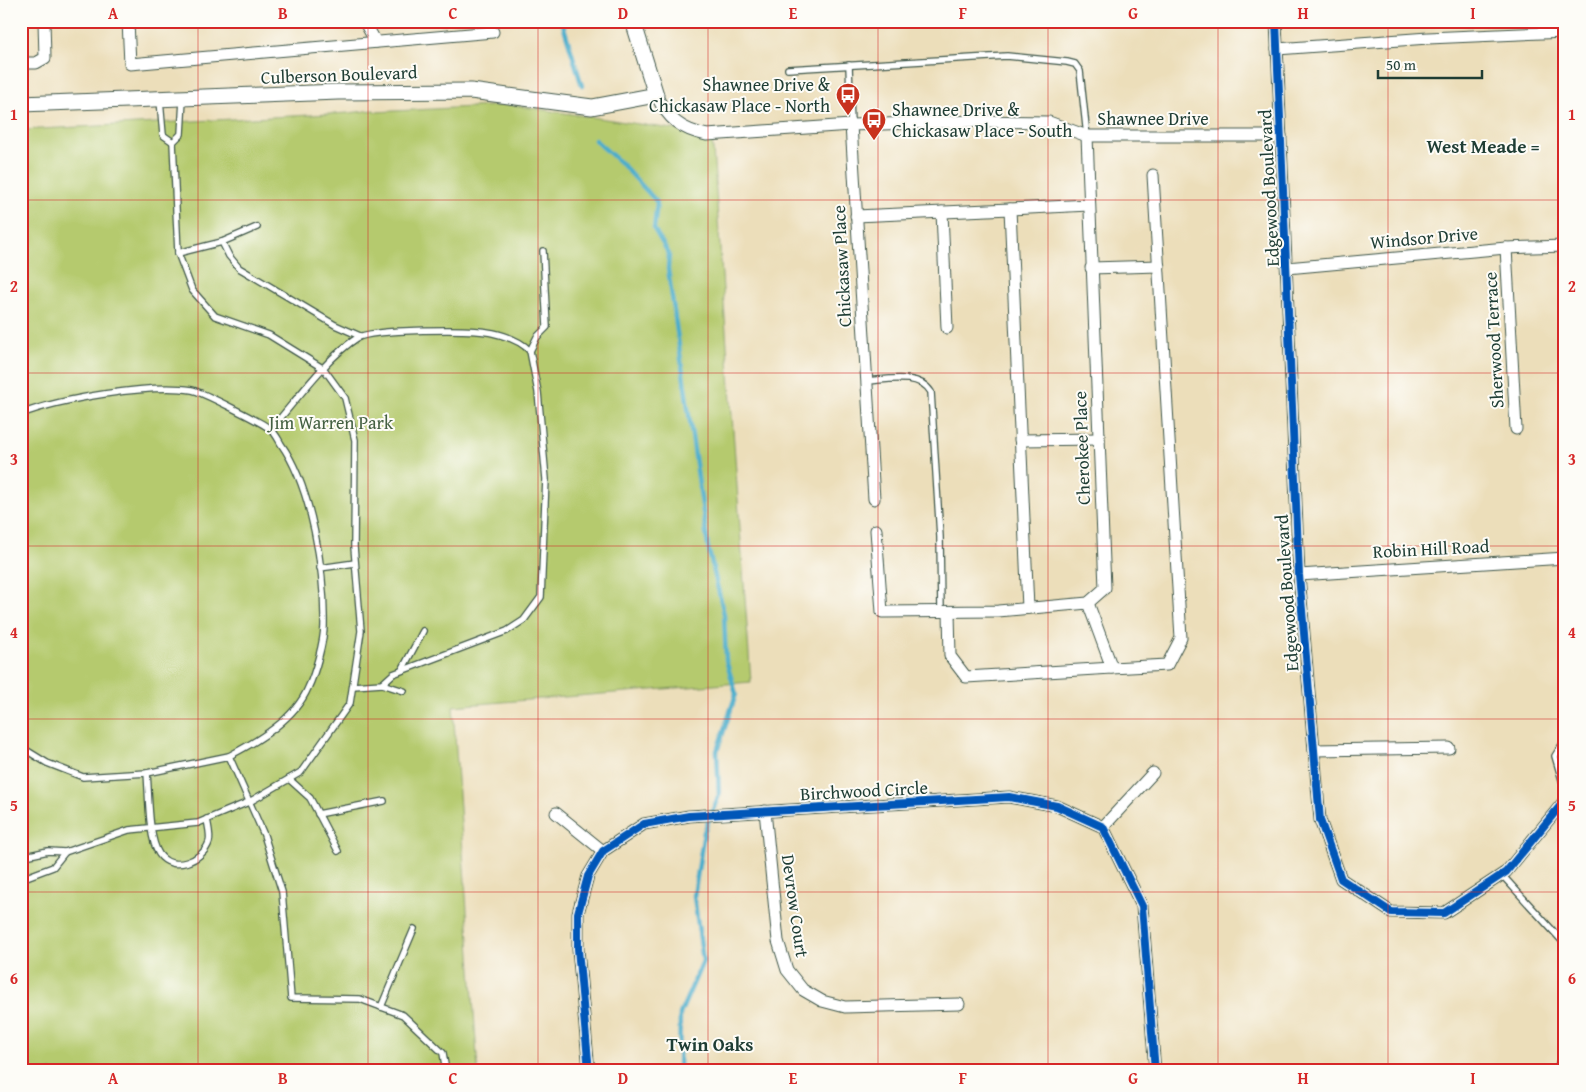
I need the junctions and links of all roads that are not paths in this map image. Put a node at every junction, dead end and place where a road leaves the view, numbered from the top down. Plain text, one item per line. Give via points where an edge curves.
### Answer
1 (44, 21) edge
2 (128, 21) edge
3 (364, 21) edge
4 (633, 21) edge
5 (1276, 21) edge
6 (493, 32) dead end
7 (1565, 32) edge
8 (376, 42) junction
9 (1277, 49) junction
10 (21, 63) edge
11 (849, 65) junction
12 (788, 69) dead end
13 (656, 95) junction
14 (183, 99) junction
15 (160, 100) junction
16 (21, 104) edge
17 (851, 125) junction
18 (1087, 136) junction
19 (1281, 136) junction
20 (173, 142) junction
21 (1153, 175) dead end
22 (1089, 205) junction
23 (1010, 209) junction
24 (942, 212) junction
25 (856, 216) junction
26 (257, 227) dead end
27 (222, 242) junction
28 (1565, 246) edge
29 (1506, 248) junction
30 (543, 251) dead end
31 (178, 253) junction
32 (1159, 266) junction
33 (1092, 268) junction
34 (1287, 268) junction
35 (947, 328) dead end
36 (360, 336) junction
37 (530, 351) junction
38 (324, 369) junction
39 (866, 380) junction
40 (21, 414) edge
41 (271, 429) junction
42 (1516, 429) dead end
43 (1099, 439) junction
44 (1020, 440) junction
45 (874, 499) dead end
46 (876, 530) dead end
47 (1565, 558) edge
48 (355, 563) junction
49 (320, 568) junction
50 (1299, 575) junction
51 (1088, 603) junction
52 (1028, 608) junction
53 (945, 613) junction
54 (423, 631) dead end
55 (1112, 668) junction
56 (402, 670) junction
57 (382, 684) junction
58 (353, 686) junction
59 (404, 691) dead end
60 (1565, 740) edge
61 (21, 747) edge
62 (1449, 748) dead end
63 (1314, 750) junction
64 (229, 756) junction
65 (147, 773) junction
66 (1153, 773) dead end
67 (289, 779) junction
68 (1565, 790) edge
69 (1565, 800) edge
70 (251, 801) junction
71 (384, 801) dead end
72 (766, 811) junction
73 (556, 813) dead end
74 (318, 814) junction
75 (207, 819) junction
76 (1103, 827) junction
77 (152, 828) junction
78 (338, 851) dead end
79 (603, 851) junction
80 (65, 852) junction
81 (21, 857) edge
82 (1502, 875) junction
83 (21, 880) edge
84 (414, 929) dead end
85 (1565, 944) edge
86 (959, 1004) dead end
87 (381, 1007) junction
88 (1565, 1054) edge
89 (446, 1071) edge
90 (589, 1071) edge
91 (1155, 1071) edge
92 (1558, 1071) edge

1 - 10 street via 44,58 36,63
2 - 8 street via 130,64
3 - 8 street
4 - 13 street
5 - 9 street, Edgewood Boulevard
6 - 8 street
7 - 9 street
9 - 19 street, Edgewood Boulevard
11 - 12 lane
11 - 17 lane
11 - 18 lane via 1007,56 1075,64 1082,80
13 - 14 street, Culberson Boulevard via 592,107 471,91 338,92
13 - 17 street, Shawnee Drive via 678,126 708,135
14 - 15 street, Culberson Boulevard
14 - 20 lane via 181,134
15 - 16 street, Culberson Boulevard
15 - 20 lane via 163,135
17 - 18 street, Shawnee Drive via 976,120 1049,122
17 - 25 street, Chickasaw Place
18 - 19 street, Shawnee Drive
18 - 22 street, Cherokee Place
19 - 34 street, Edgewood Boulevard
20 - 31 lane
21 - 32 street
22 - 23 street
22 - 33 street, Cherokee Place
23 - 24 street
23 - 44 street
24 - 25 street
24 - 35 street
25 - 39 street, Chickasaw Place
26 - 27 lane
27 - 31 lane
27 - 36 lane via 239,268 335,325
28 - 29 street, Windsor Drive
29 - 34 street, Windsor Drive
29 - 42 street, Sherwood Terrace
30 - 37 lane via 547,327
31 - 38 lane via 192,290 215,316 269,336
32 - 33 street
32 - 55 street via 1181,638 1167,665
33 - 43 street, Cherokee Place
34 - 50 street, Edgewood Boulevard
36 - 37 lane via 425,331 491,332 510,338
36 - 38 lane
37 - 56 lane via 538,392 546,479 540,597 524,620 507,631
38 - 41 lane
38 - 48 lane via 345,398 355,440
39 - 45 street, Chickasaw Place
39 - 53 lane via 917,380 926,383 931,392
40 - 41 lane via 41,406 144,389 194,390
41 - 49 lane via 289,455 307,496
43 - 44 street
43 - 51 street, Cherokee Place via 1106,588
44 - 52 street
46 - 53 street via 882,612
47 - 50 street, Robin Hill Road
48 - 49 lane
48 - 58 lane via 361,630
49 - 64 lane via 324,627 308,689 290,714 253,744
50 - 63 street, Edgewood Boulevard
51 - 52 street
51 - 55 street
52 - 53 street
53 - 55 street via 950,656 966,677
54 - 56 lane
56 - 57 lane
57 - 58 lane
57 - 59 lane
58 - 67 lane via 350,703 302,772
60 - 68 lane via 1555,756
61 - 65 lane via 47,763 84,777
62 - 63 street
63 - 82 street, Edgewood Boulevard via 1320,820 1341,879 1392,912 1444,913
64 - 65 lane
64 - 70 lane
65 - 77 lane
66 - 76 street
67 - 70 lane
67 - 74 lane via 310,798
69 - 82 street, Edgewood Boulevard
70 - 75 lane
70 - 87 lane via 282,892 291,998 360,999
71 - 74 lane
72 - 76 street, Birchwood Circle via 1009,797 1057,806
72 - 79 street, Birchwood Circle via 689,816 644,824
72 - 86 street, Devrow Court via 778,941 787,970 803,990 822,1001 845,1007
73 - 79 street
74 - 78 lane
75 - 77 lane
75 - 77 lane via 210,840 205,852 182,863 169,863 160,856
76 - 91 street via 1142,906
77 - 80 lane via 103,837
79 - 90 street, Birchwood Circle via 588,876 578,913 578,949
80 - 81 lane via 48,851
80 - 83 lane via 53,868
82 - 85 lane
84 - 87 lane
87 - 89 lane via 403,1015 443,1053
88 - 92 street

